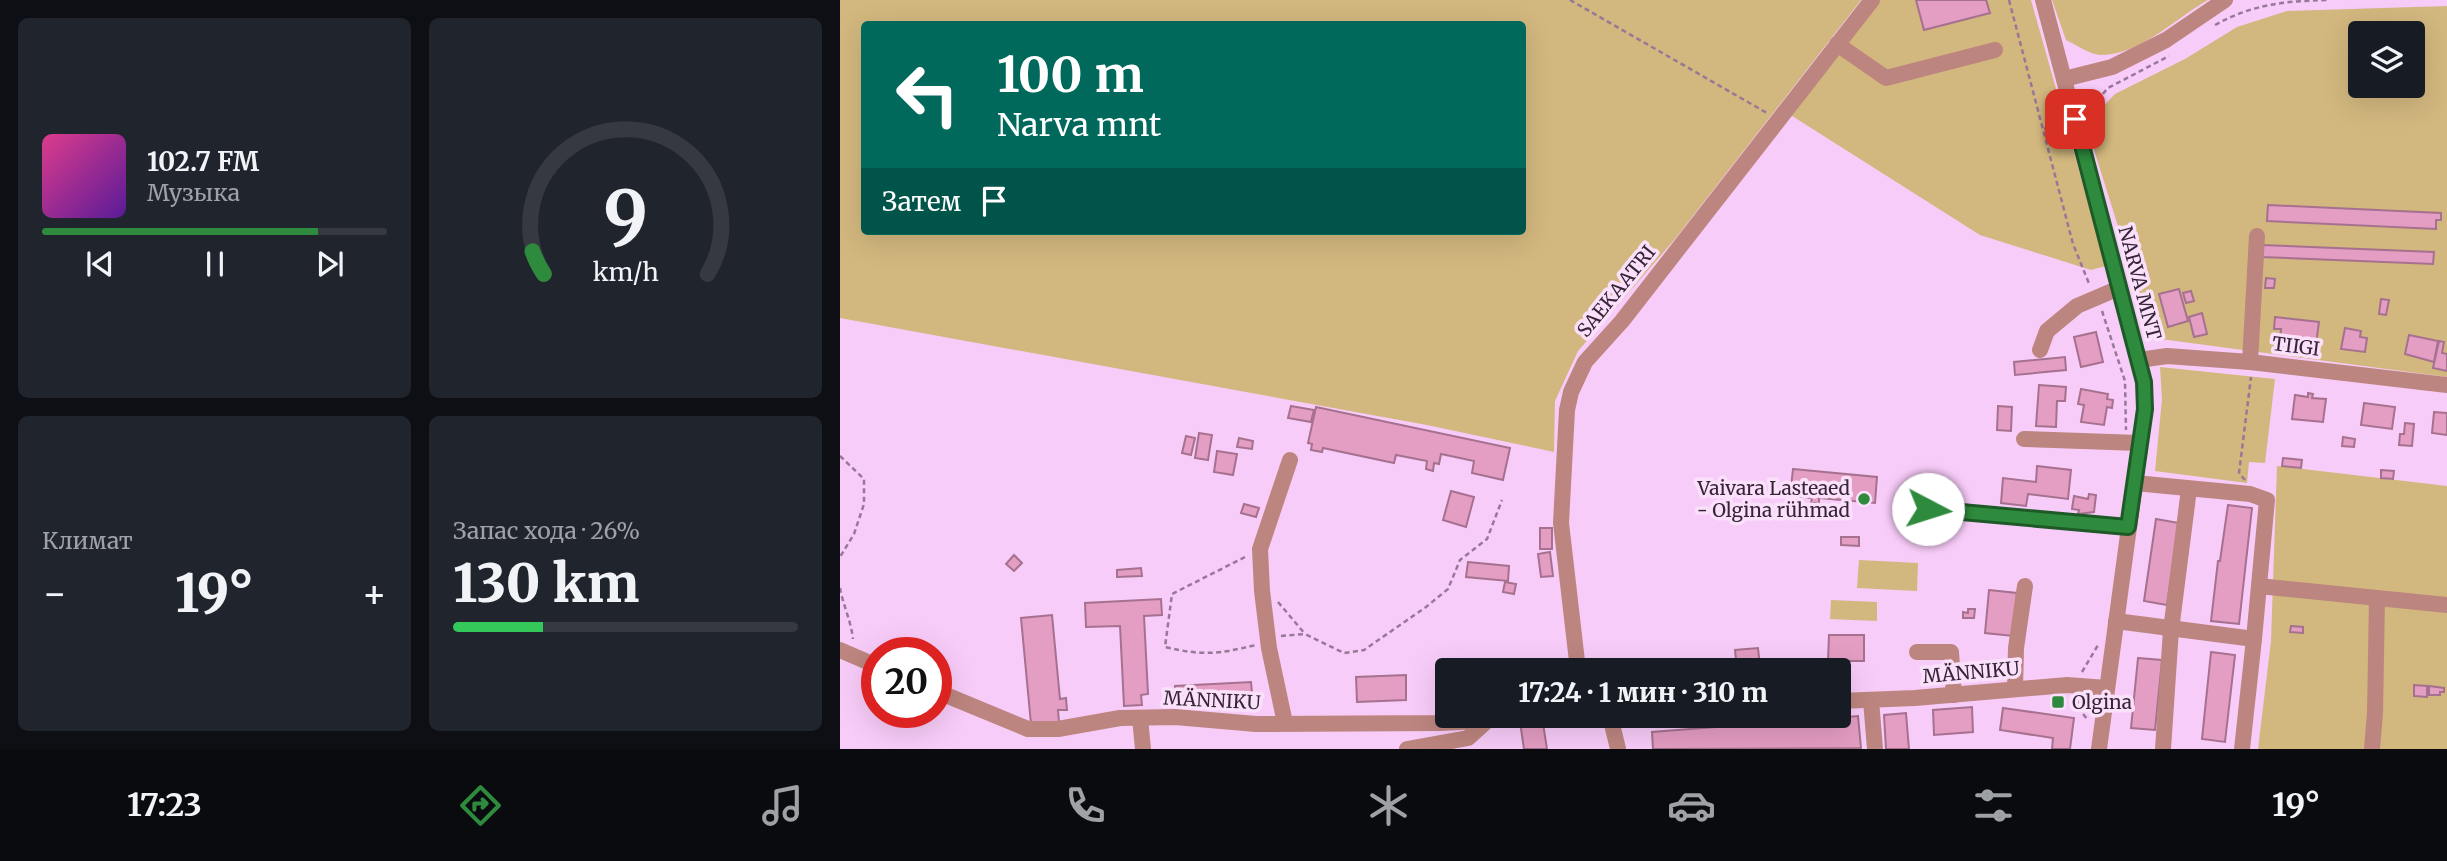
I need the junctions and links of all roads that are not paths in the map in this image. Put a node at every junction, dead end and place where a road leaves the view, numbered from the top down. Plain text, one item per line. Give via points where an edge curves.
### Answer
1 (1872, 0) edge
2 (2043, 0) edge
3 (2225, 0) edge
4 (1837, 44) junction
5 (1995, 50) dead end
6 (2064, 79) junction
7 (2257, 236) dead end
8 (2119, 288) junction
9 (2040, 351) dead end
10 (2139, 360) junction
11 (2251, 362) junction
12 (2447, 385) edge
13 (2024, 439) dead end
14 (2132, 443) junction
15 (1290, 460) dead end
16 (2135, 483) junction
17 (2189, 489) junction
18 (1928, 509) dead end
19 (2128, 527) junction
20 (2025, 586) dead end
21 (2259, 586) junction
22 (2377, 599) junction
23 (2447, 605) edge
24 (2116, 621) junction
25 (2171, 630) junction
26 (2254, 639) junction
27 (1917, 652) dead end
28 (1577, 658) edge
29 (2107, 688) junction
30 (2015, 689) junction
31 (1954, 695) junction
32 (952, 698) edge
33 (1871, 700) junction
34 (1851, 701) edge
35 (1140, 718) junction
36 (1285, 723) junction
37 (1435, 723) edge
38 (1479, 728) edge
39 (1613, 728) edge
40 (1143, 749) edge
41 (1407, 749) edge
42 (1618, 749) edge
43 (1875, 749) edge
44 (2099, 749) edge
45 (2163, 749) edge
46 (2242, 749) edge
47 (2372, 749) edge

1 - 4 street, SAEKAATRI
2 - 6 street, NARVA MNT
3 - 6 street via 2166,40 2112,67
4 - 5 street via 1886,78
4 - 28 street, SAEKAATRI via 1622,321 1585,362 1572,392 1564,436 1561,523
6 - 8 street, NARVA MNT
7 - 11 street
8 - 9 street via 2077,306 2047,331
8 - 10 street, NARVA MNT
10 - 11 street, TIIGI via 2167,356
10 - 14 street, NARVA MNT via 2145,409
11 - 12 street, TIIGI
13 - 14 street
14 - 16 street, NARVA MNT
15 - 36 street via 1260,549 1269,643
16 - 17 street
16 - 19 street, NARVA MNT
17 - 21 street via 2267,500
17 - 25 street
18 - 19 street
19 - 24 street, NARVA MNT
20 - 30 street
21 - 22 street
21 - 26 street
22 - 23 street
22 - 47 street
24 - 25 street
24 - 29 street, NARVA MNT
25 - 26 street
25 - 45 street
26 - 46 street
27 - 31 street via 1951,652
29 - 30 street, MÄNNIKU
29 - 44 street, NARVA MNT
30 - 31 street, MÄNNIKU
31 - 33 street, MÄNNIKU
32 - 35 street, MÄNNIKU via 1038,731
33 - 34 street, MÄNNIKU
33 - 43 street
35 - 36 street, MÄNNIKU
35 - 40 street
36 - 37 street, MÄNNIKU
38 - 41 street via 1468,738
39 - 42 street

